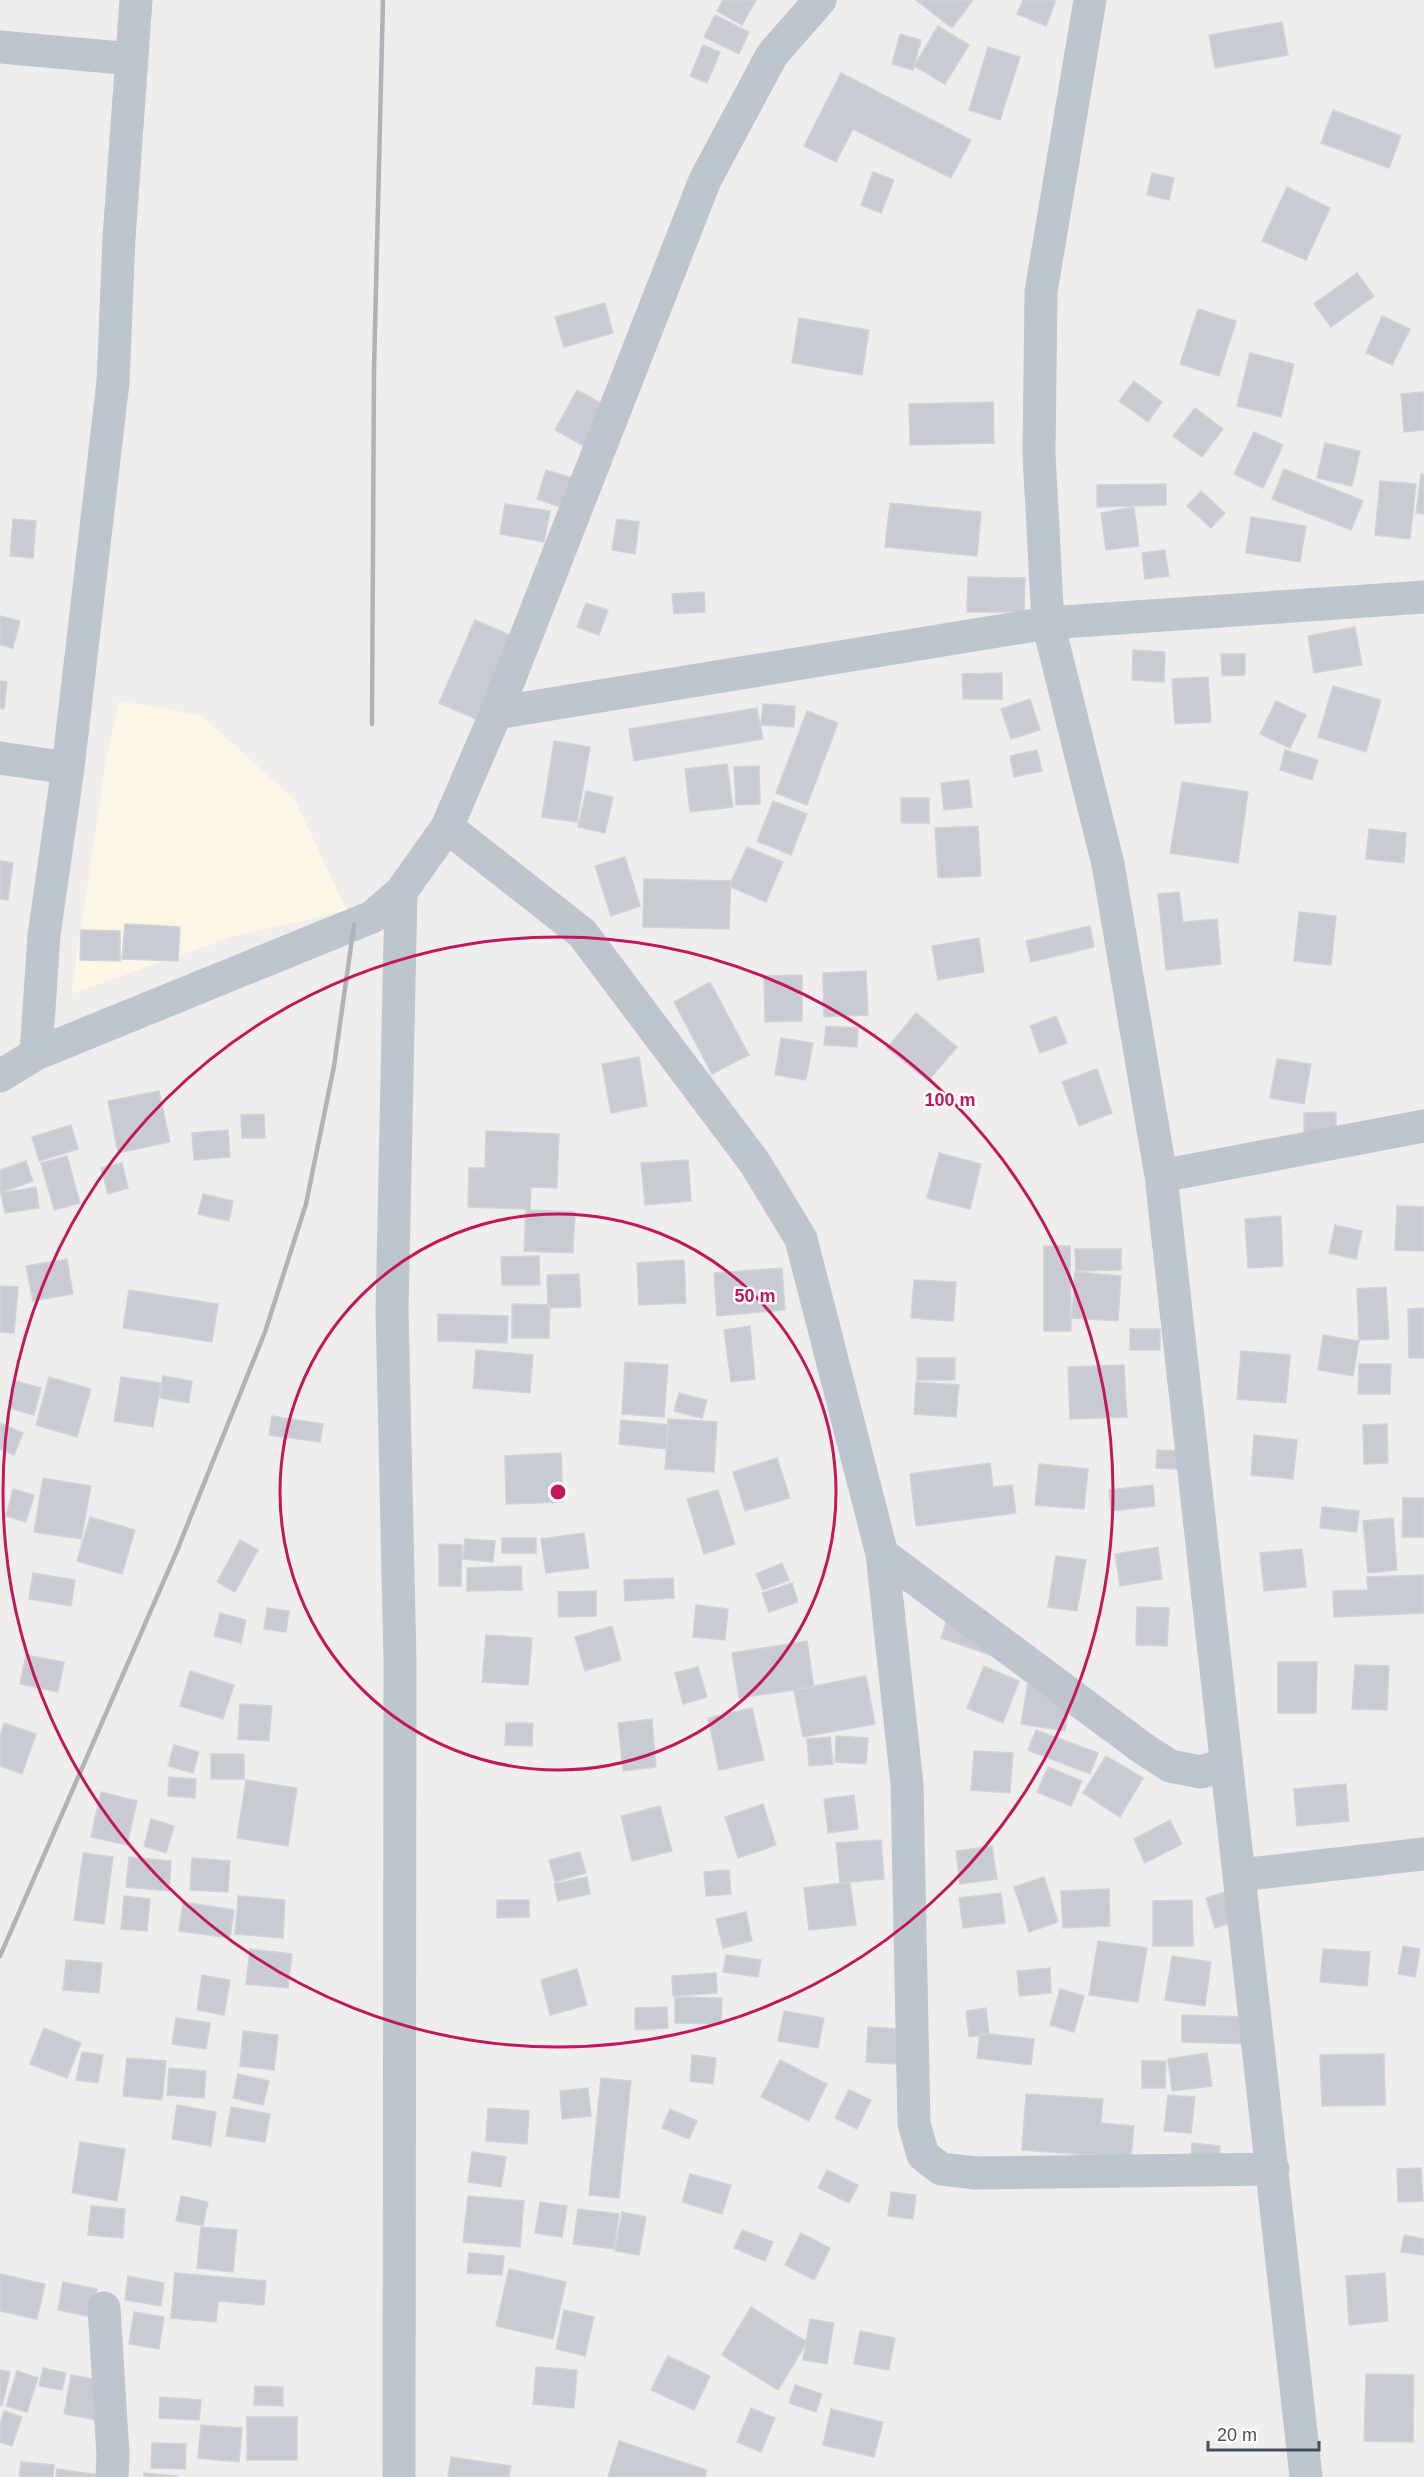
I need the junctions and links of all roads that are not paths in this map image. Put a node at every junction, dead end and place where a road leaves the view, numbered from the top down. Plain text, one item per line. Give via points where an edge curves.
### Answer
1 (136, 0) edge
2 (820, 0) edge
3 (1090, 0) edge
4 (0, 47) edge
5 (132, 59) junction
6 (1424, 597) edge
7 (1048, 623) junction
8 (496, 713) junction
9 (0, 758) edge
10 (68, 768) junction
11 (447, 827) junction
12 (401, 892) junction
13 (36, 1054) junction
14 (0, 1077) edge
15 (1424, 1126) edge
16 (1161, 1176) junction
17 (882, 1554) junction
18 (1226, 1764) junction
19 (1424, 1854) edge
20 (1240, 1875) junction
21 (1273, 2169) junction
22 (104, 2308) dead end
23 (112, 2477) edge
24 (399, 2477) edge
25 (1306, 2477) edge

1 - 5 street
2 - 8 street via 772,55 705,180
3 - 7 street via 1041,292 1039,454
4 - 5 street
5 - 10 street via 113,382
6 - 7 street
7 - 8 street
7 - 16 street via 1108,864
8 - 11 street
9 - 10 street
10 - 13 street via 44,935
11 - 12 street
11 - 17 street via 582,933 755,1163 801,1239
12 - 13 street via 372,917
12 - 24 street via 392,1311 400,1660
13 - 14 street
15 - 16 street
16 - 18 street
17 - 18 street via 1170,1766 1201,1772
17 - 21 street via 908,1784 914,2124 923,2155 941,2169 976,2173
18 - 20 street
19 - 20 street
20 - 21 street
21 - 25 street
22 - 23 street

